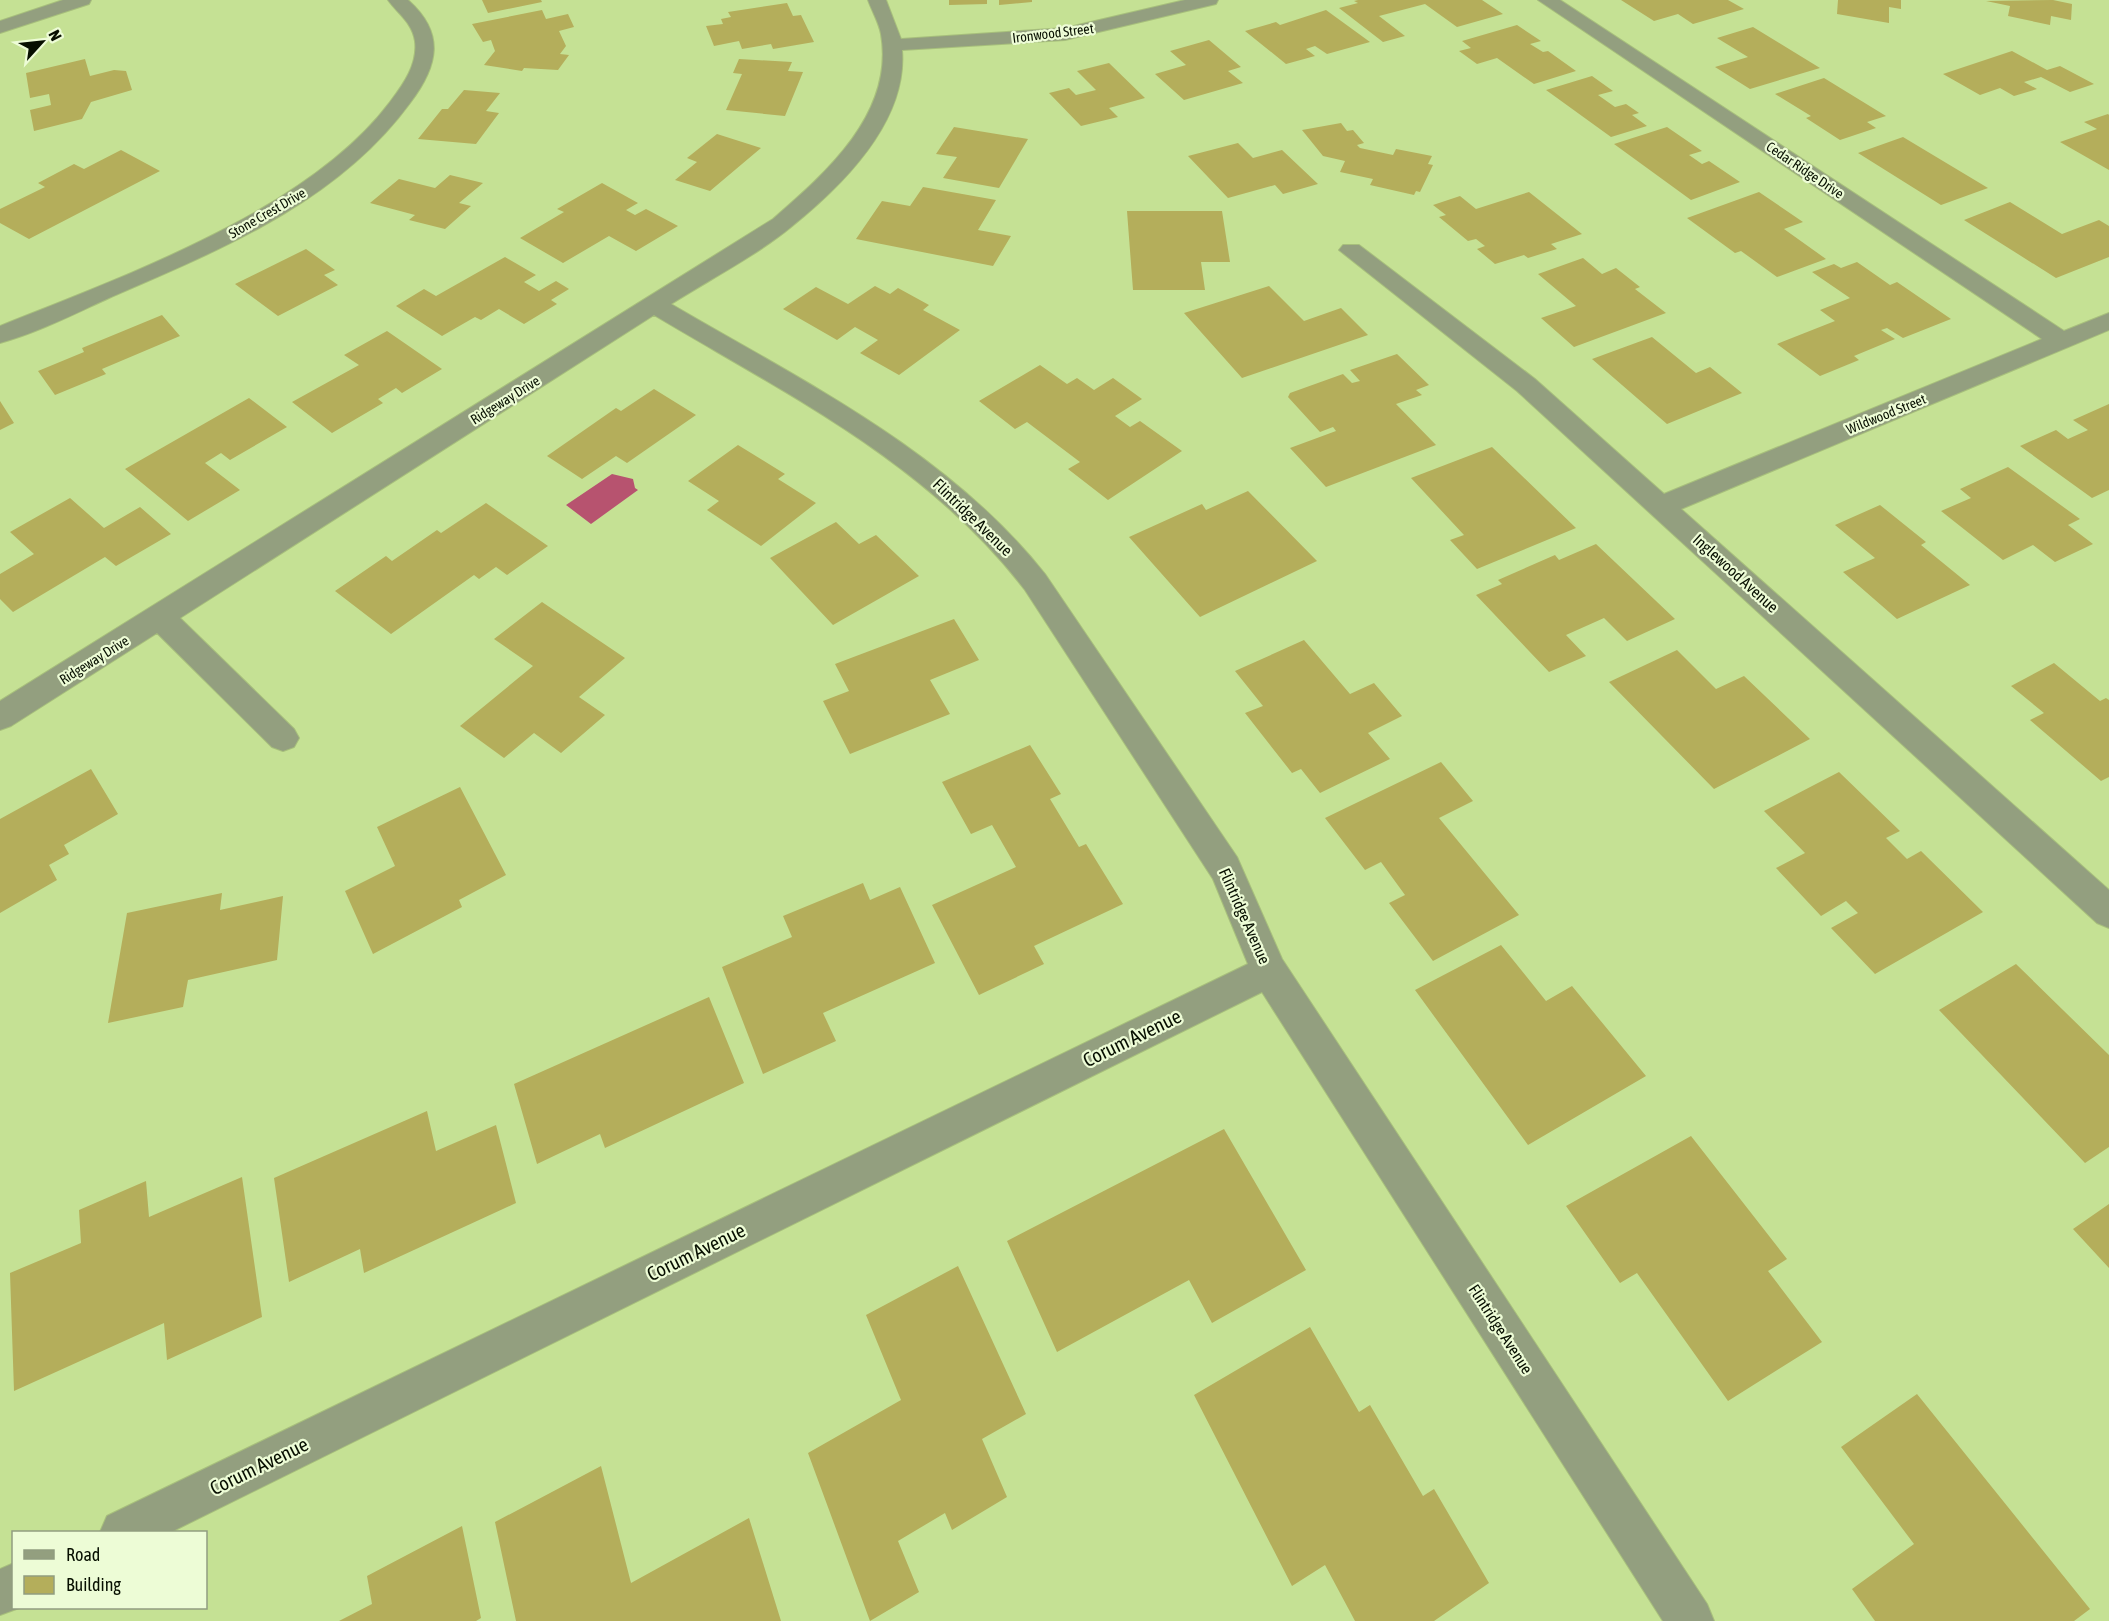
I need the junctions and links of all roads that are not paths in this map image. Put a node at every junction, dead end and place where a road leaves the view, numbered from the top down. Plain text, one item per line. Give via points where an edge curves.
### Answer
1 (82, 0) edge
2 (397, 0) edge
3 (877, 0) edge
4 (1209, 0) edge
5 (1547, 0) edge
6 (0, 27) edge
7 (894, 45) junction
8 (1351, 250) dead end
9 (654, 305) junction
10 (2109, 321) edge
11 (0, 335) edge
12 (2062, 341) junction
13 (1662, 506) junction
14 (161, 618) junction
15 (0, 717) edge
16 (283, 738) dead end
17 (2109, 912) edge
18 (1269, 971) junction
19 (127, 1531) edge
20 (1690, 1621) edge

1 - 6 street
2 - 11 street, Stone Crest Drive via 410,10 422,29 426,51 420,74 370,139 329,175 243,228
3 - 7 street, Ridgeway Drive
4 - 7 street, Ironwood Street via 1065,33
5 - 12 street, Cedar Ridge Drive
7 - 9 street, Ridgeway Drive via 893,73 882,107 871,130 836,173 781,224
8 - 13 street, Inglewood Avenue via 1499,363
9 - 14 street, Ridgeway Drive
9 - 18 street, Flintridge Avenue via 893,448 960,501 1014,555 1225,868
10 - 12 street, Wildwood Street
12 - 13 street, Wildwood Street
13 - 17 street, Inglewood Avenue
14 - 15 street, Ridgeway Drive
14 - 16 street
18 - 19 street, Corum Avenue
18 - 20 street, Flintridge Avenue

